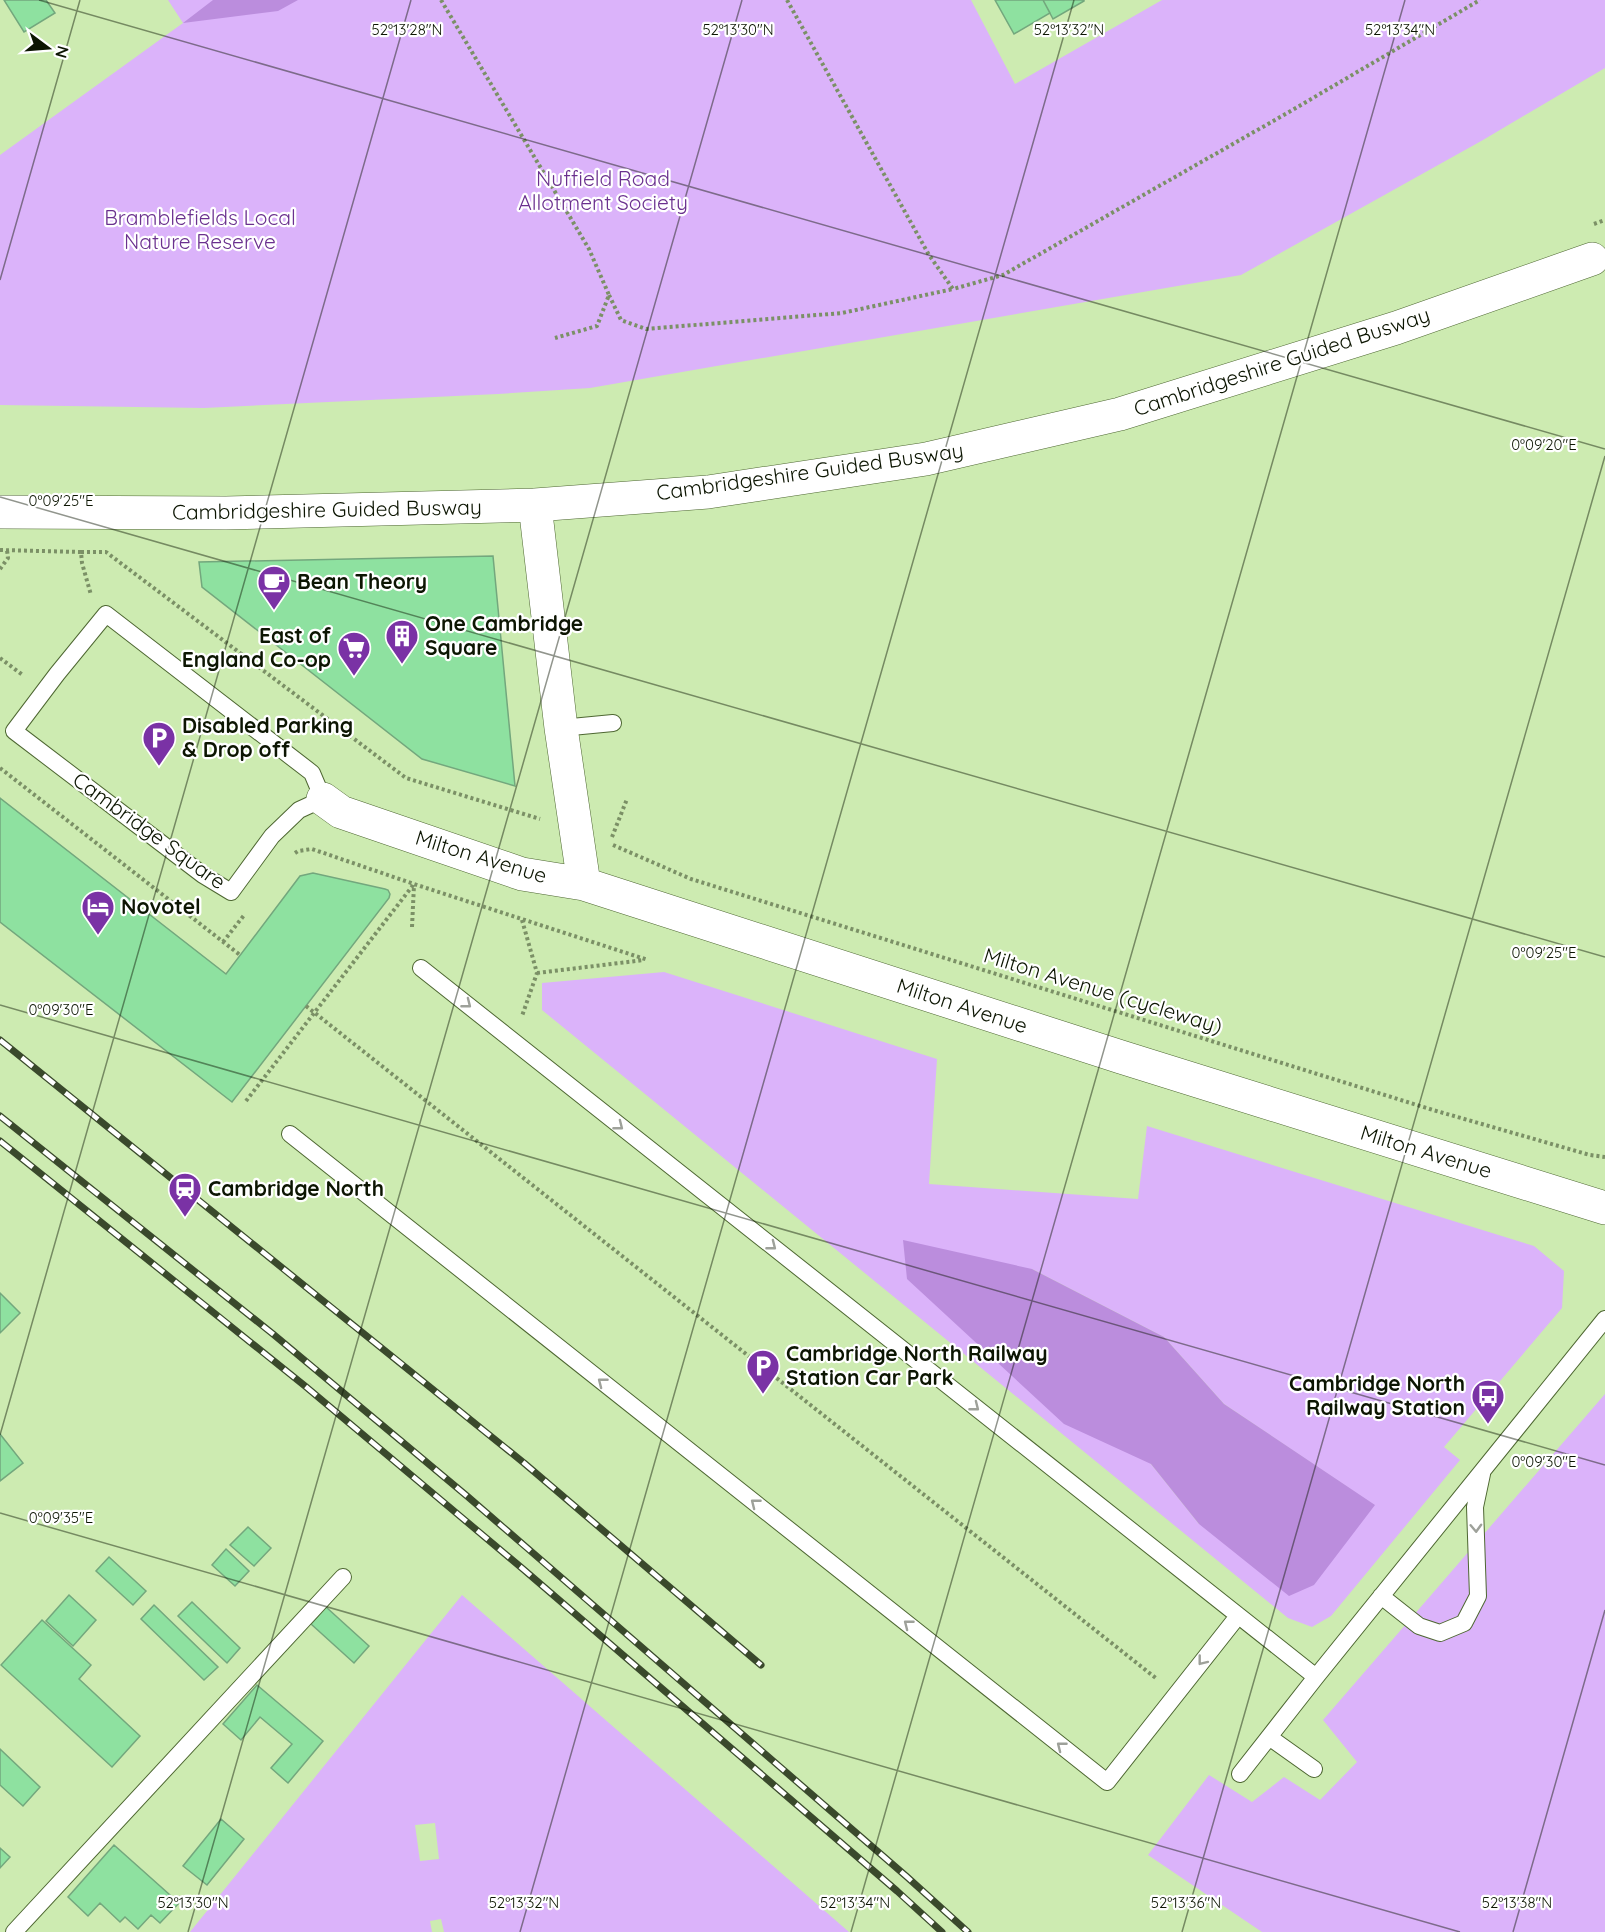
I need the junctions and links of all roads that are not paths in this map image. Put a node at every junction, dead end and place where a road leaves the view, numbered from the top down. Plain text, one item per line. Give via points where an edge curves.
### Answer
1 (1592, 259) dead end
2 (535, 505) junction
3 (0, 512) edge
4 (613, 723) dead end
5 (561, 728) junction
6 (323, 799) junction
7 (584, 884) junction
8 (421, 968) dead end
9 (290, 1134) dead end
10 (1605, 1208) edge
11 (1605, 1319) edge
12 (1482, 1470) junction
13 (343, 1577) dead end
14 (1381, 1596) junction
15 (1238, 1616) junction
16 (1316, 1677) junction
17 (1269, 1737) junction
18 (1314, 1769) dead end
19 (1240, 1774) dead end
20 (14, 1932) edge

1 - 2 street, Cambridgeshire Guided Busway via 1396,328 1131,410 1017,438 926,459 708,492
2 - 3 street, Cambridgeshire Guided Busway via 226,513
2 - 5 street
4 - 5 lane
5 - 7 street
6 - 6 lane, Cambridge Square via 312,773 106,614 14,732 231,892 272,836 299,810
6 - 7 street, Milton Avenue via 342,813 522,874
7 - 10 street, Milton Avenue
8 -> 15 lane
15 -> 9 lane via 1107,1782
11 - 12 lane
12 - 14 lane
12 -> 14 lane via 1475,1507 1478,1596 1464,1623 1440,1634 1419,1626
13 - 20 lane
14 - 16 lane
15 - 16 lane
16 - 17 lane
17 - 18 lane
17 - 19 lane

